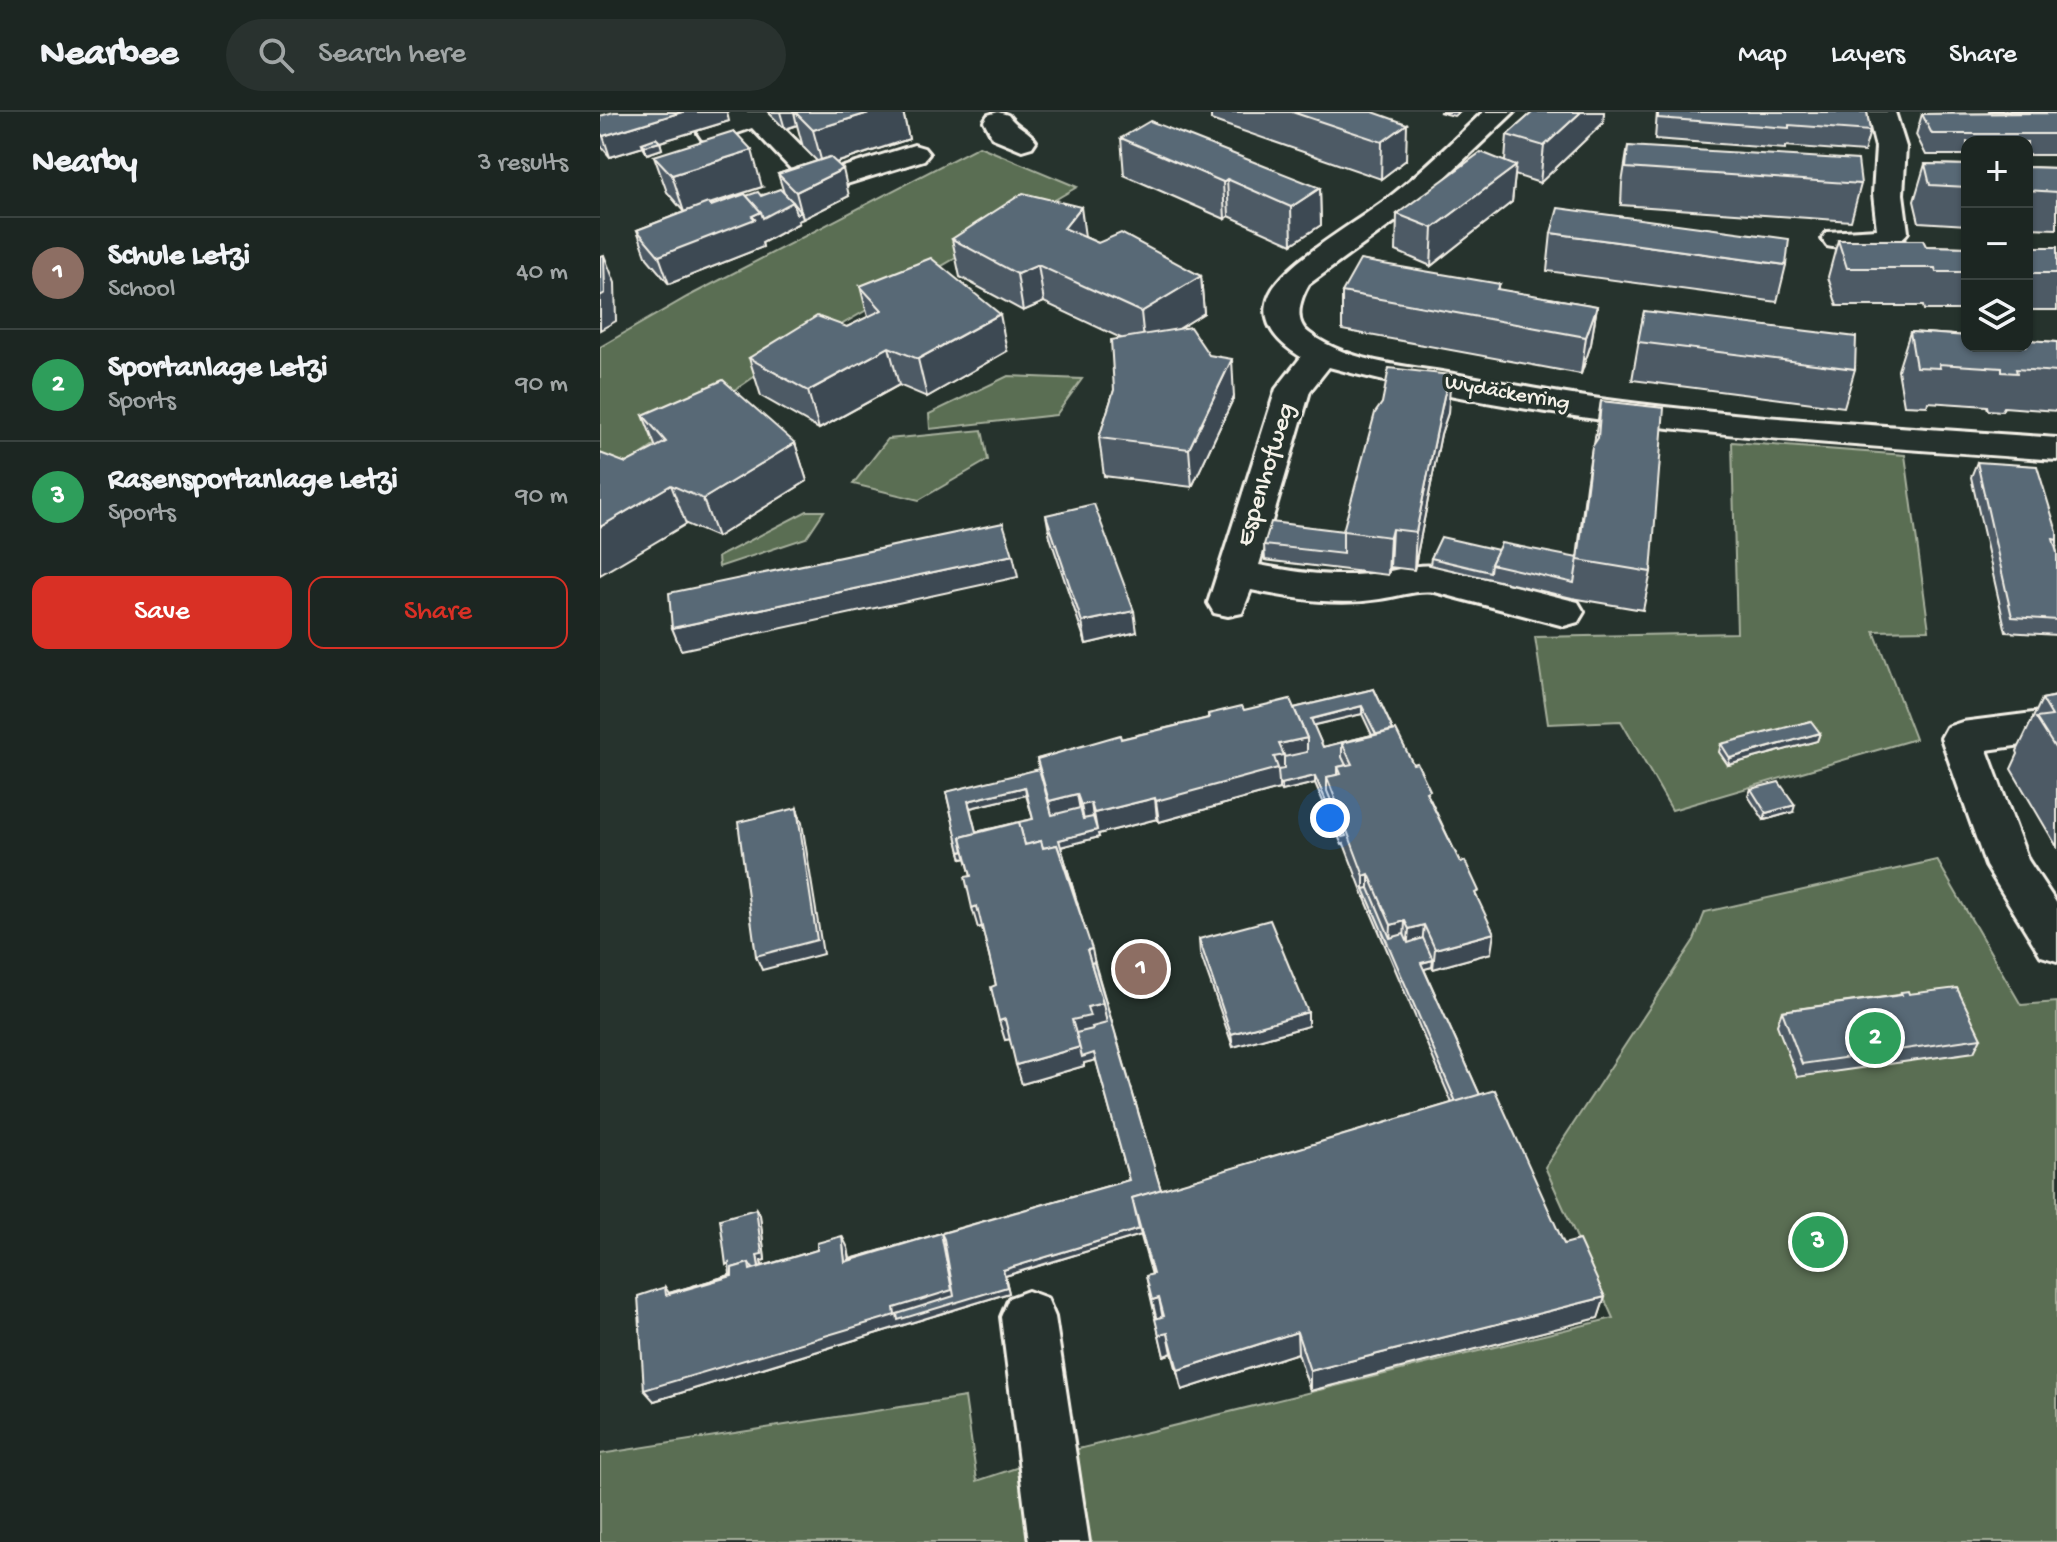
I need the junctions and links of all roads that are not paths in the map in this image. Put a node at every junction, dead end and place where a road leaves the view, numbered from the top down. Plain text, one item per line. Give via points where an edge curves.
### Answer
1 (752, 112) edge
2 (1500, 112) edge
3 (1881, 112) edge
4 (2005, 112) edge
5 (2057, 113) edge
6 (998, 121) dead end
7 (1022, 141) dead end
8 (914, 154) dead end
9 (1838, 239) edge
10 (1321, 355) junction
11 (2057, 449) edge
12 (1564, 612) dead end
13 (2057, 725) edge
14 (2057, 942) edge
15 (1028, 1317) dead end
16 (1059, 1542) edge

1 - 8 street via 821,183
2 - 10 street, Wydäckerring via 1400,204 1297,278 1284,298 1283,318 1292,337
3 - 9 street via 1891,147 1888,194 1893,232 1885,238
4 - 5 street
6 - 7 street via 1003,132
10 - 11 street, Wydäckerring via 1580,407
10 - 12 street, Espenhofweg via 1293,389 1232,588 1380,586 1413,577
13 - 14 street via 1962,738 2008,866
15 - 16 street

